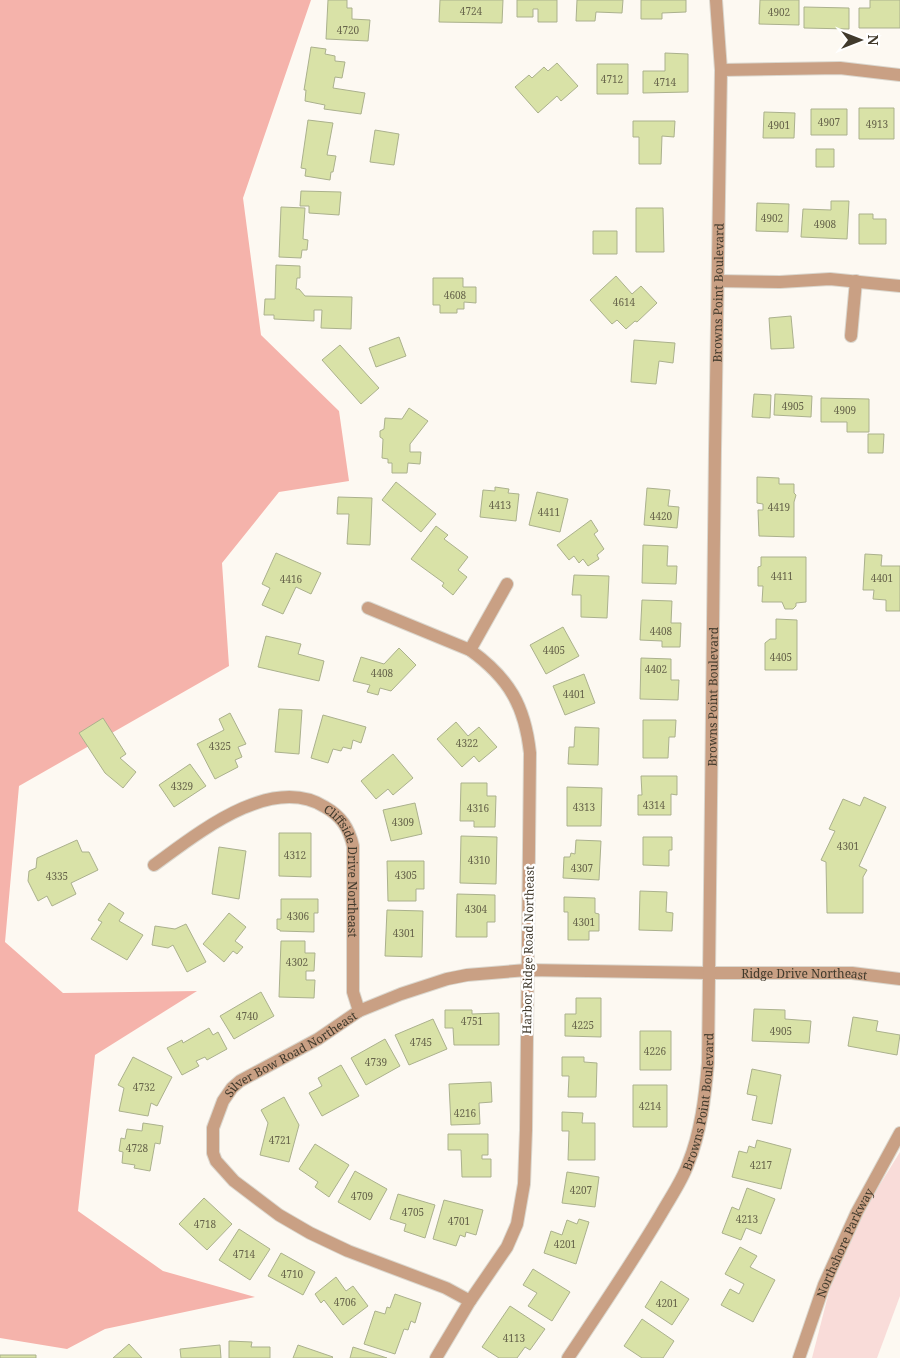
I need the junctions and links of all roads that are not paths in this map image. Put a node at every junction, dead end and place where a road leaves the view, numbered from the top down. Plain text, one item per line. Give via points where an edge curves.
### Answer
1 (716, 0) edge
2 (721, 70) junction
3 (900, 75) edge
4 (856, 281) junction
5 (718, 282) junction
6 (900, 286) edge
7 (851, 336) dead end
8 (507, 584) dead end
9 (368, 608) dead end
10 (470, 650) junction
11 (154, 865) dead end
12 (527, 970) junction
13 (709, 973) junction
14 (900, 979) edge
15 (359, 1011) junction
16 (900, 1133) edge
17 (470, 1301) junction
18 (436, 1358) edge
19 (568, 1358) edge
20 (799, 1358) edge

1 - 2 street, Browns Point Boulevard
2 - 3 street via 840,68
2 - 5 street, Browns Point Boulevard
4 - 5 street
4 - 6 street
4 - 7 street
5 - 13 street, Browns Point Boulevard
8 - 10 street
9 - 10 street, Harbor Ridge Road Northeast
10 - 12 street, Harbor Ridge Road Northeast via 501,675 508,685 523,714 528,737
11 - 15 street, Cliffside Drive Northeast via 210,825 254,802 306,797 332,811 345,824 353,846 353,992
12 - 13 street, Silver Bow Road Northeast
12 - 15 street, Silver Bow Road Northeast via 447,979
12 - 17 street, Harbor Ridge Road Northeast via 524,1184 520,1214 507,1247
13 - 14 street, Ridge Drive Northeast via 852,973
13 - 19 street, Browns Point Boulevard via 705,1094 688,1164 644,1243
15 - 17 street, Silver Bow Road Northeast via 318,1039 232,1088 218,1110 213,1128 216,1161 234,1181 310,1234 446,1288
16 - 20 street, Northshore Parkway via 857,1212 824,1285
17 - 18 street, Harbor Ridge Road Northeast

